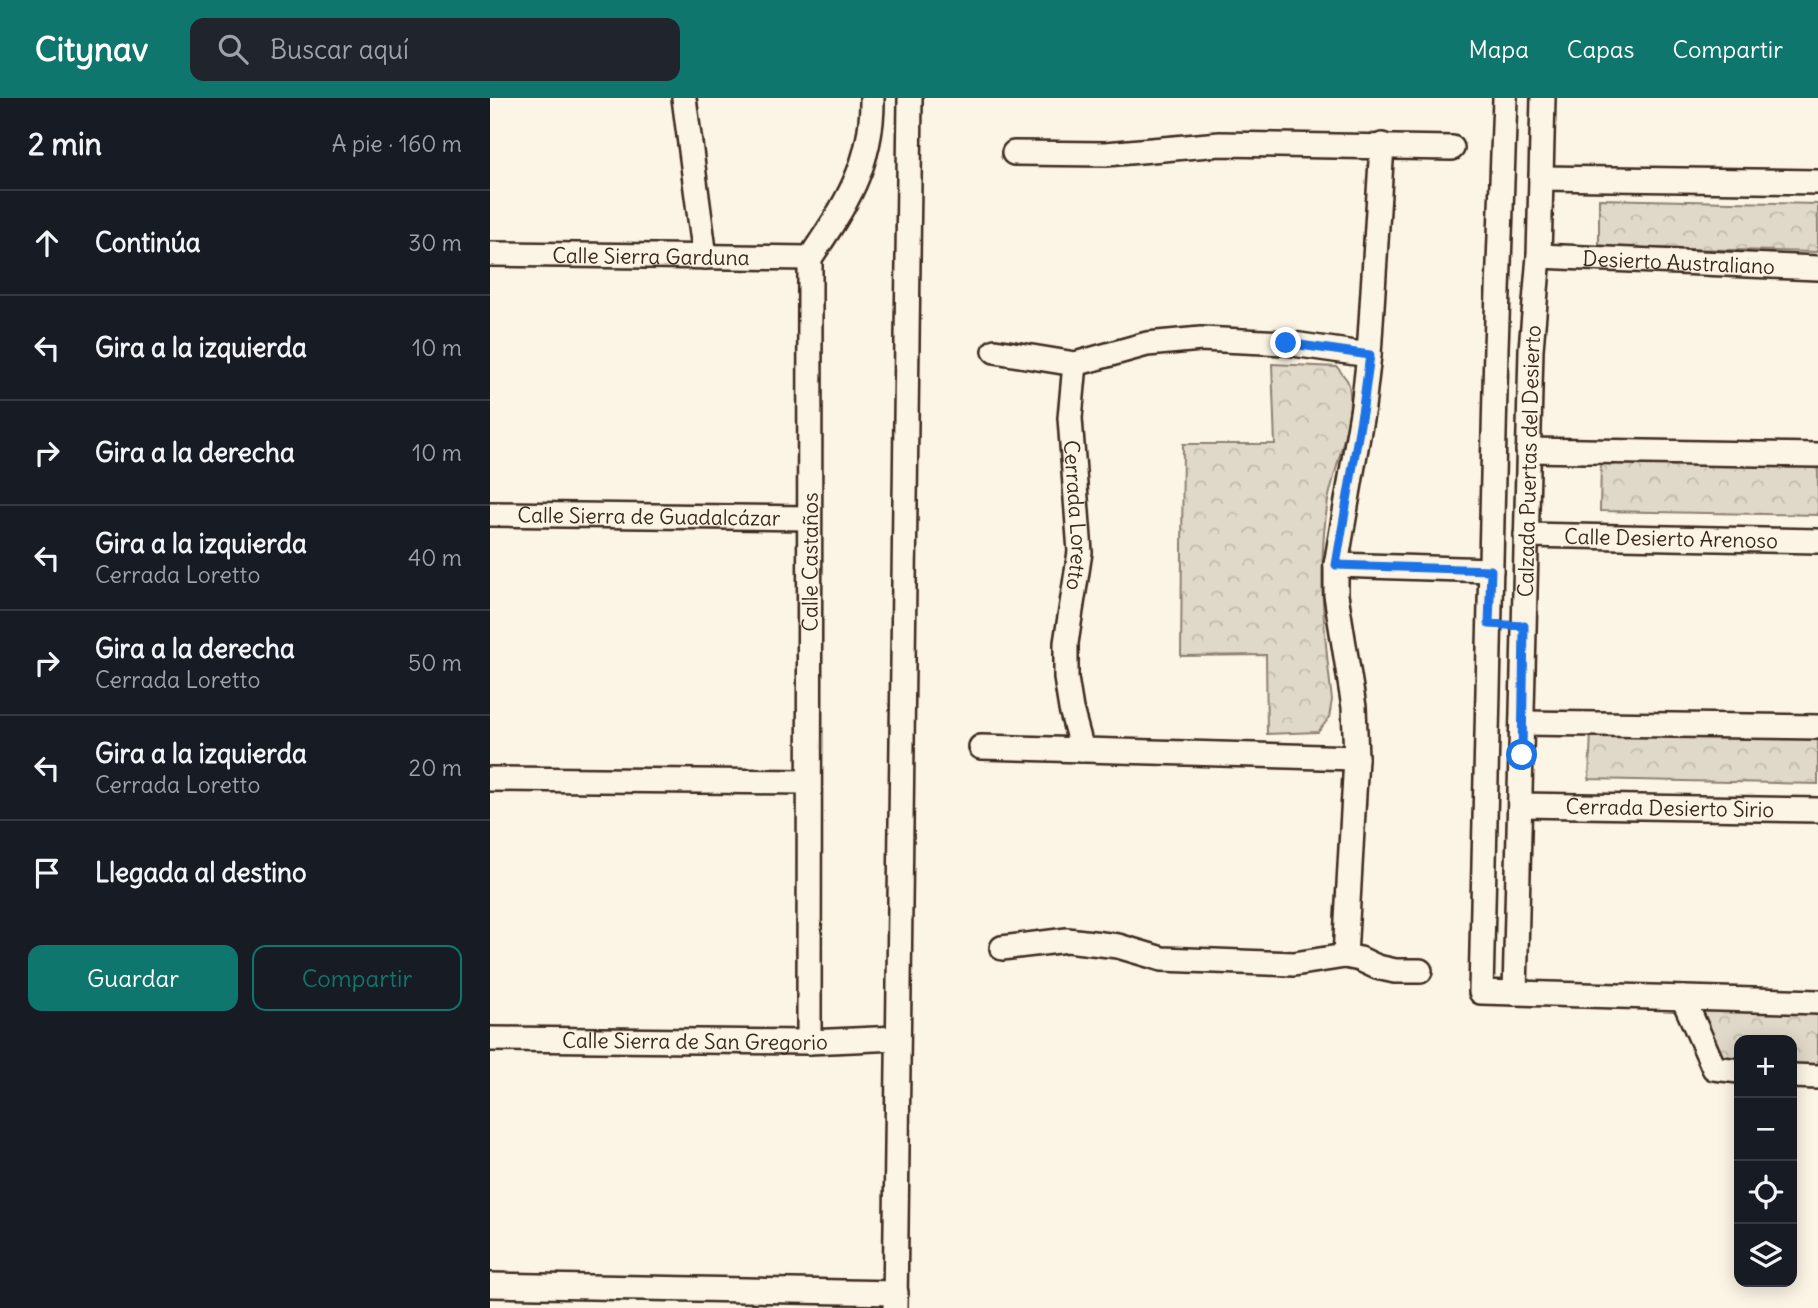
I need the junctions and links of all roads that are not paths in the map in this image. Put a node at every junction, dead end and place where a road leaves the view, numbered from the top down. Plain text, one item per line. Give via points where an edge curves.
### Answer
1 (684, 98) edge
2 (872, 98) edge
3 (910, 98) edge
4 (1505, 98) edge
5 (1543, 98) edge
6 (1382, 145) junction
7 (1452, 148) dead end
8 (1014, 153) dead end
9 (1541, 178) junction
10 (1818, 182) edge
11 (490, 254) edge
12 (1539, 256) junction
13 (705, 257) junction
14 (810, 258) junction
15 (1818, 268) edge
16 (1496, 347) junction
17 (1531, 349) junction
18 (995, 351) dead end
19 (1370, 355) junction
20 (1075, 364) junction
21 (1528, 450) junction
22 (1818, 455) edge
23 (490, 514) edge
24 (809, 518) junction
25 (1526, 535) junction
26 (1818, 541) edge
27 (1336, 565) junction
28 (1491, 570) junction
29 (1489, 624) junction
30 (1524, 626) junction
31 (1522, 723) junction
32 (1818, 727) edge
33 (981, 747) dead end
34 (1082, 750) junction
35 (1356, 758) junction
36 (490, 779) edge
37 (808, 782) junction
38 (1521, 805) junction
39 (1818, 810) edge
40 (1483, 883) junction
41 (1518, 883) junction
42 (1002, 948) dead end
43 (1345, 956) junction
44 (1420, 971) dead end
45 (1515, 993) junction
46 (1683, 998) junction
47 (1818, 1002) edge
48 (898, 1038) junction
49 (490, 1039) edge
50 (809, 1042) junction
51 (1734, 1070) edge
52 (1797, 1076) edge
53 (1818, 1077) edge
54 (490, 1285) edge
55 (895, 1300) edge

1 - 13 street
2 - 14 street via 866,159 844,207
3 - 48 street
4 - 16 street, Calzada Puertas del Desierto
5 - 9 street, Calzada Puertas del Desierto
6 - 7 street
6 - 8 street via 1220,144 1106,154
6 - 19 street
9 - 10 street
9 - 12 street, Calzada Puertas del Desierto
11 - 13 street, Calle Sierra Garduna
12 - 15 street, Desierto Australiano
12 - 17 street, Calzada Puertas del Desierto
13 - 14 street, Calle Sierra Garduna
14 - 24 street, Calle Castaños
16 - 17 street
16 - 28 street, Calzada Puertas del Desierto
17 - 21 street, Calzada Puertas del Desierto
18 - 20 street
19 - 20 street via 1286,343 1202,339 1147,344
19 - 27 street
20 - 34 street, Cerrada Loretto via 1070,418 1080,552 1066,643 1066,678
21 - 22 street
21 - 25 street, Calzada Puertas del Desierto
23 - 24 street, Calle Sierra de Guadalcázar
24 - 37 street, Calle Castaños
25 - 26 street, Calle Desierto Arenoso
25 - 30 street, Calzada Puertas del Desierto
27 - 28 street
27 - 35 street
28 - 29 street, Calzada Puertas del Desierto
29 - 30 street
29 - 40 street, Calzada Puertas del Desierto
30 - 31 street, Calzada Puertas del Desierto
31 - 32 street
31 - 38 street, Calzada Puertas del Desierto
33 - 34 street
34 - 35 street
35 - 43 street
36 - 37 street
37 - 50 street, Calle Castaños
38 - 39 street, Cerrada Desierto Sirio
38 - 41 street, Calzada Puertas del Desierto
40 - 41 street
40 - 45 street, Calzada Puertas del Desierto via 1481,992
41 - 45 street, Calzada Puertas del Desierto
42 - 43 street via 1068,940 1118,946 1162,959 1294,964
43 - 44 street via 1395,971
45 - 46 street
46 - 47 street
46 - 51 street via 1714,1068
48 - 50 street, Calle Sierra de San Gregorio
48 - 55 street
49 - 50 street, Calle Sierra de San Gregorio
52 - 53 street
54 - 55 street

